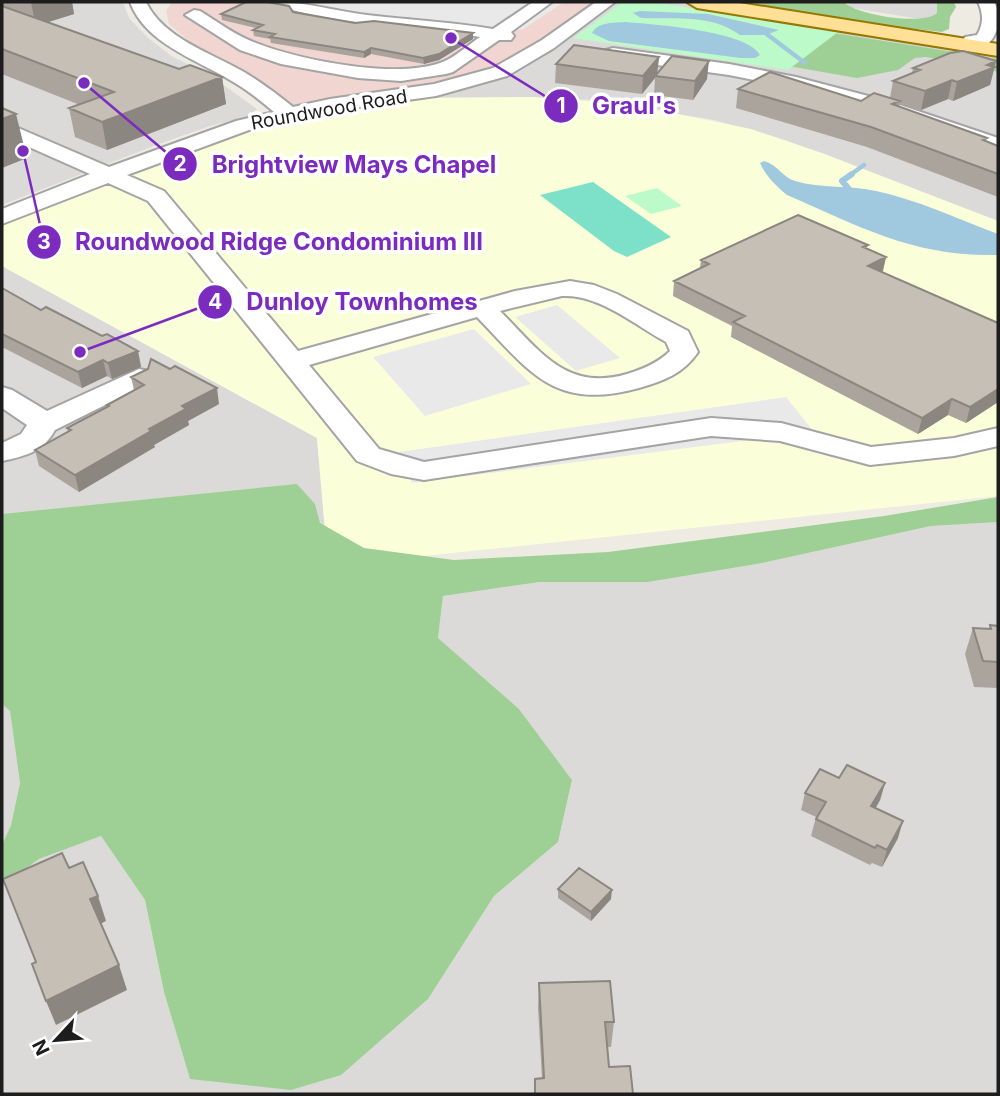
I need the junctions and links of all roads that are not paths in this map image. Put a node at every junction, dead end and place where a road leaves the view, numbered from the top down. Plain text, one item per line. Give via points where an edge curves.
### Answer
1 (138, 2) edge
2 (283, 2) edge
3 (544, 2) edge
4 (607, 2) edge
5 (698, 2) edge
6 (986, 2) edge
7 (163, 25) junction
8 (970, 26) edge
9 (495, 34) junction
10 (548, 44) junction
11 (574, 49) edge
12 (998, 50) edge
13 (597, 52) edge
14 (288, 113) junction
15 (2, 127) edge
16 (998, 145) edge
17 (109, 174) junction
18 (2, 217) edge
19 (483, 308) junction
20 (293, 361) junction
21 (139, 377) edge
22 (2, 396) edge
23 (42, 425) junction
24 (998, 437) edge
25 (2, 452) edge

1 - 7 street via 143,15
2 - 9 street via 368,20
3 - 9 street
4 - 10 street, Roundwood Road
5 - 8 main road
6 - 8 street via 993,20 988,33 983,39
7 - 9 street via 202,20 246,46 281,58 388,75 446,68
7 - 14 street
8 - 12 main road
9 - 10 street
10 - 11 street via 555,50
10 - 14 street, Roundwood Road via 500,72 462,84
13 - 16 street via 768,76 883,106
14 - 17 street, Roundwood Road via 209,135
15 - 17 street
17 - 18 street, Roundwood Road
17 - 20 street via 164,203
19 - 19 street via 554,290 583,290 678,337 684,352 671,368 626,383 591,388 571,384 539,363
19 - 20 street
20 - 24 street via 368,455 424,471 711,427 781,432 870,456
21 - 23 street
22 - 23 street
23 - 25 street via 32,442

